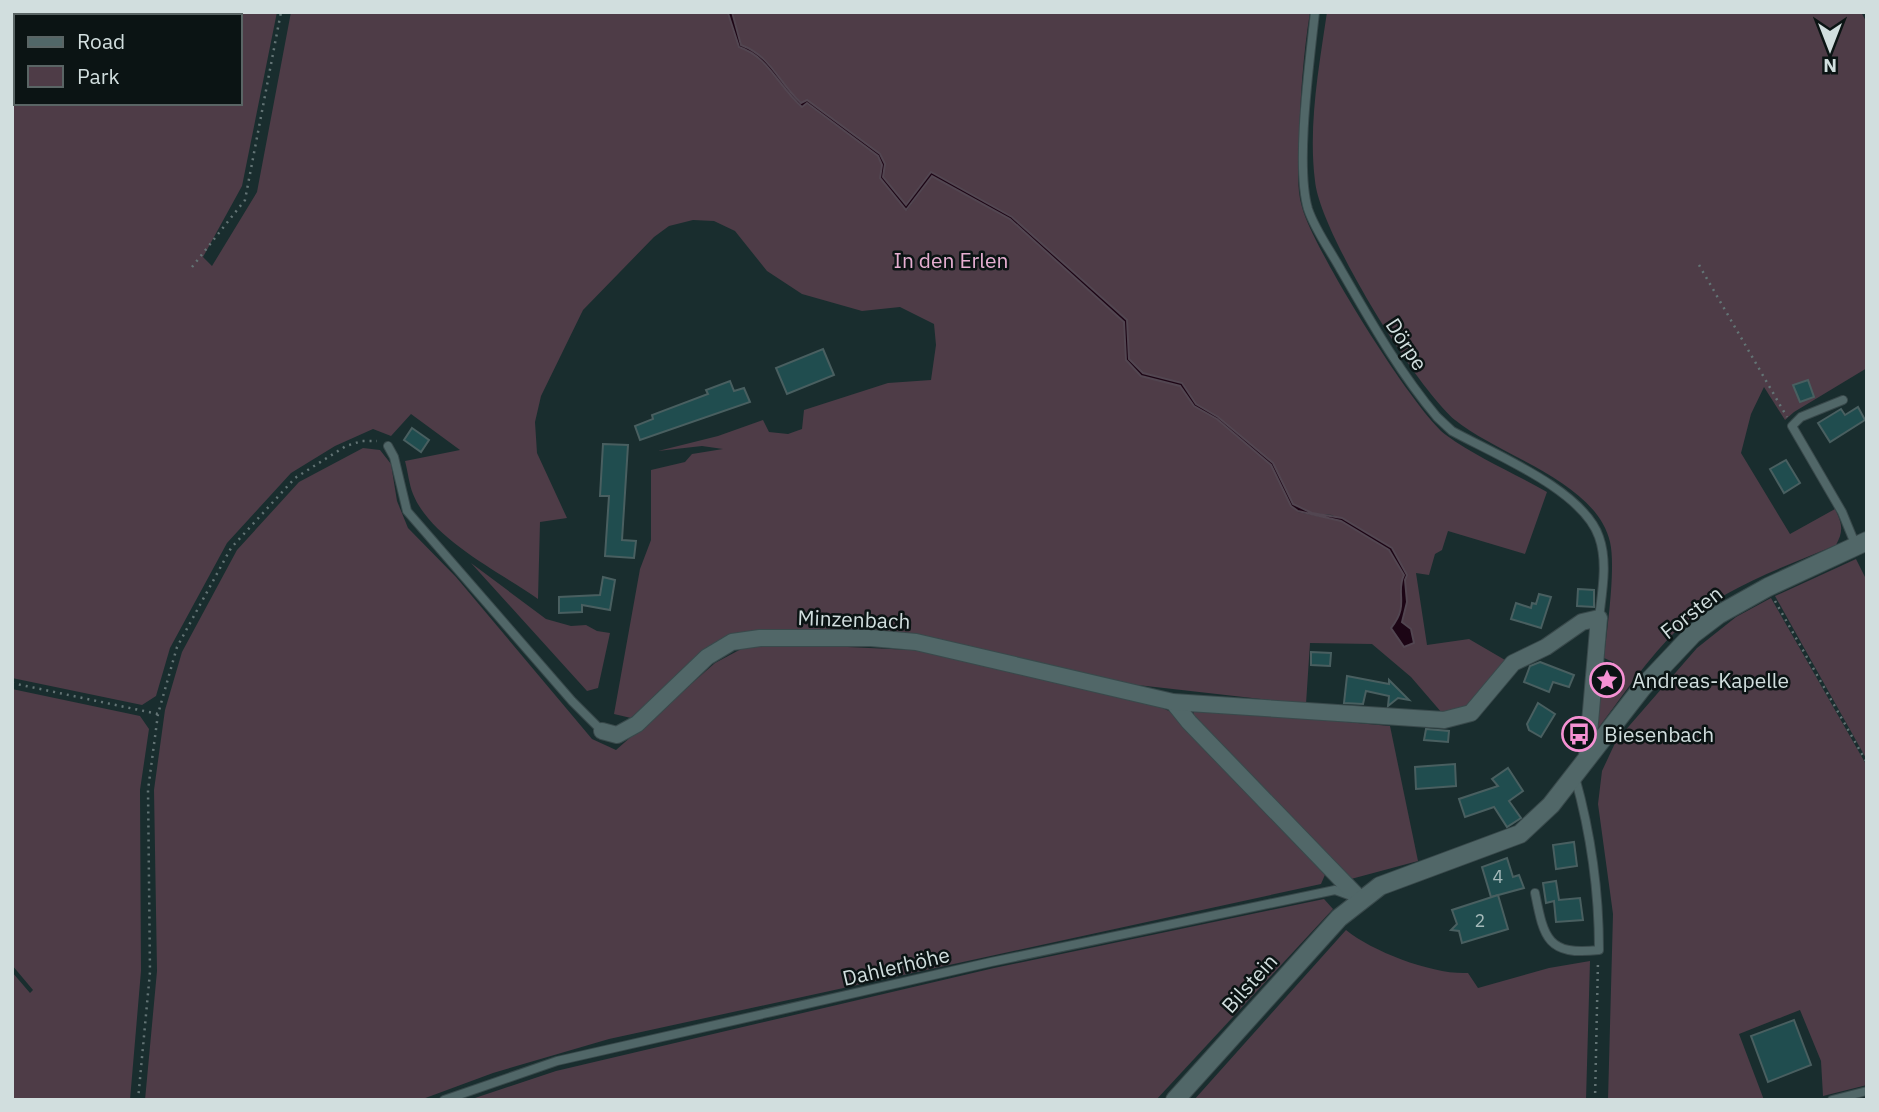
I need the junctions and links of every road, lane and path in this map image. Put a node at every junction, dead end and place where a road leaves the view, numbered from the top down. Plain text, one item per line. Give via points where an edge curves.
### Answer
1 (281, 12) edge
2 (1315, 12) edge
3 (1699, 265) dead end
4 (192, 267) dead end
5 (1843, 400) dead end
6 (1792, 426) junction
7 (388, 446) joint
8 (1862, 543) edge
9 (1768, 587) junction
10 (1600, 618) junction
11 (12, 683) edge
12 (1173, 702) junction
13 (158, 714) junction
14 (602, 731) joint
15 (1587, 757) junction
16 (1867, 763) edge
17 (1574, 774) junction
18 (1535, 893) dead end
19 (1360, 899) junction
20 (1598, 950) junction
21 (1867, 1091) edge
22 (138, 1100) edge
23 (444, 1100) edge
24 (1175, 1100) edge
25 (1595, 1100) edge
26 (1832, 1100) edge

1 - 4 path via 245,200
2 - 10 lane, Dörpe via 1304,168 1308,208 1316,226 1364,310 1437,417 1452,431 1570,499 1591,521 1603,552
3 - 6 path
5 - 6 lane via 1801,416
6 - 8 lane, Forsten
7 - 13 path via 362,441 346,446 295,478 231,548 177,647
7 - 14 lane via 407,511
8 - 9 street, Forsten
9 - 15 street, Forsten via 1693,634
9 - 16 path
10 - 12 street via 1582,622 1513,663 1481,705 1460,718
10 - 15 street
11 - 13 path
12 - 14 street, Minzenbach via 916,642 760,638 733,642 707,657 637,724 617,735
12 - 19 street
13 - 22 path via 148,790 150,971
15 - 17 street
17 - 19 street via 1551,805 1520,834 1410,873
17 - 20 lane via 1597,885
18 - 20 lane via 1546,938 1556,948
19 - 23 lane, Dahlerhöhe via 1335,890 991,962 557,1062
19 - 24 street, Bilstein
20 - 25 path
21 - 26 lane

